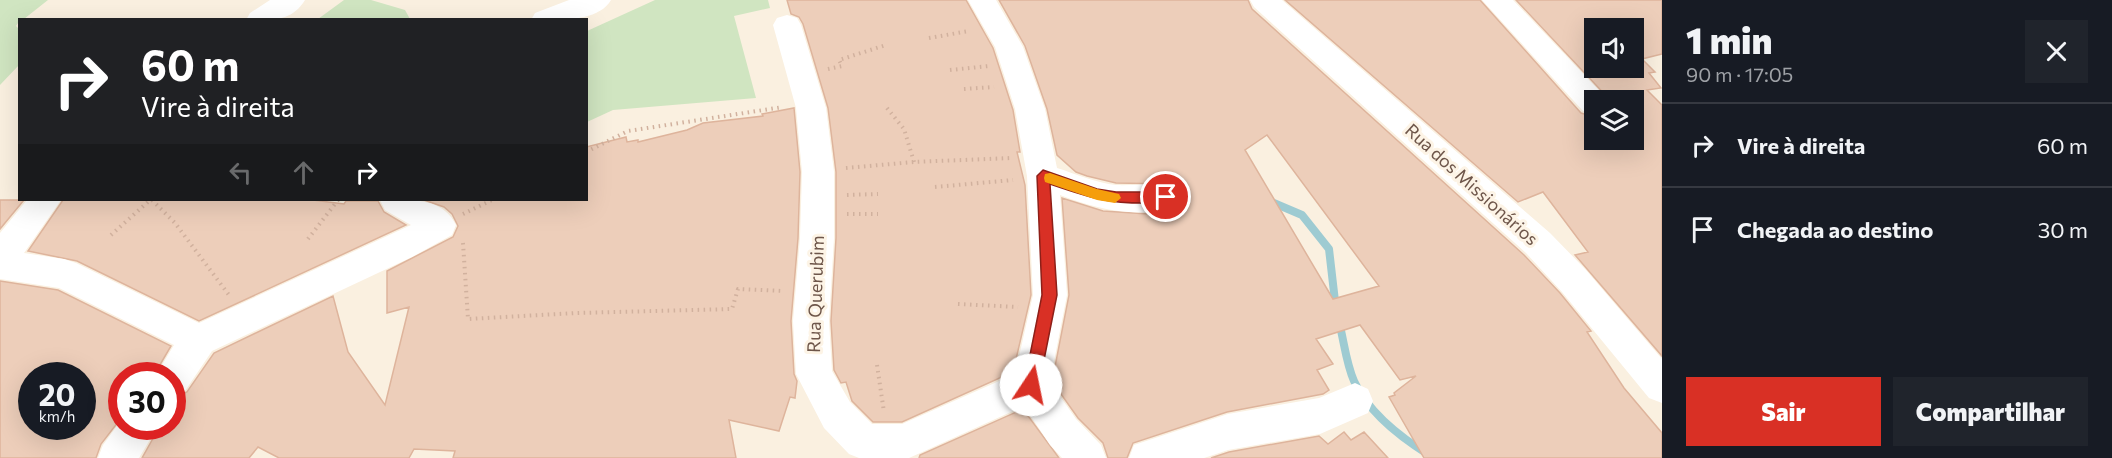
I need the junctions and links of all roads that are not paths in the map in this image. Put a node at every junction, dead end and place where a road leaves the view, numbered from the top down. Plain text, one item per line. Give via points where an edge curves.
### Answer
1 (291, 0) edge
2 (597, 0) edge
3 (1264, 0) edge
4 (1496, 0) edge
5 (980, 14) edge
6 (263, 18) edge
7 (550, 18) edge
8 (787, 25) dead end
9 (1584, 92) edge
10 (1034, 171) junction
11 (1166, 197) dead end
12 (44, 201) edge
13 (398, 201) edge
14 (0, 259) edge
15 (0, 264) edge
16 (199, 340) junction
17 (184, 362) edge
18 (1031, 385) junction
19 (1662, 386) edge
20 (1355, 401) dead end
21 (129, 440) edge
22 (909, 447) edge
23 (117, 458) edge
24 (1087, 458) edge
25 (1148, 458) edge

1 - 6 street
2 - 7 street
3 - 19 street, Rua dos Missionários via 1538,243
4 - 9 street
5 - 10 street via 1009,47 1030,109
8 - 22 street, Rua Querubim via 812,108 818,171 811,321 814,374 837,415 862,441 903,442
10 - 11 street via 1097,195
10 - 18 street via 1050,295
12 - 14 street
13 - 16 street via 451,232 400,247
15 - 16 street via 64,274
16 - 17 street
18 - 22 street, Rua Querubim
18 - 24 street via 1063,432
20 - 25 street via 1320,416 1228,432
21 - 23 street

